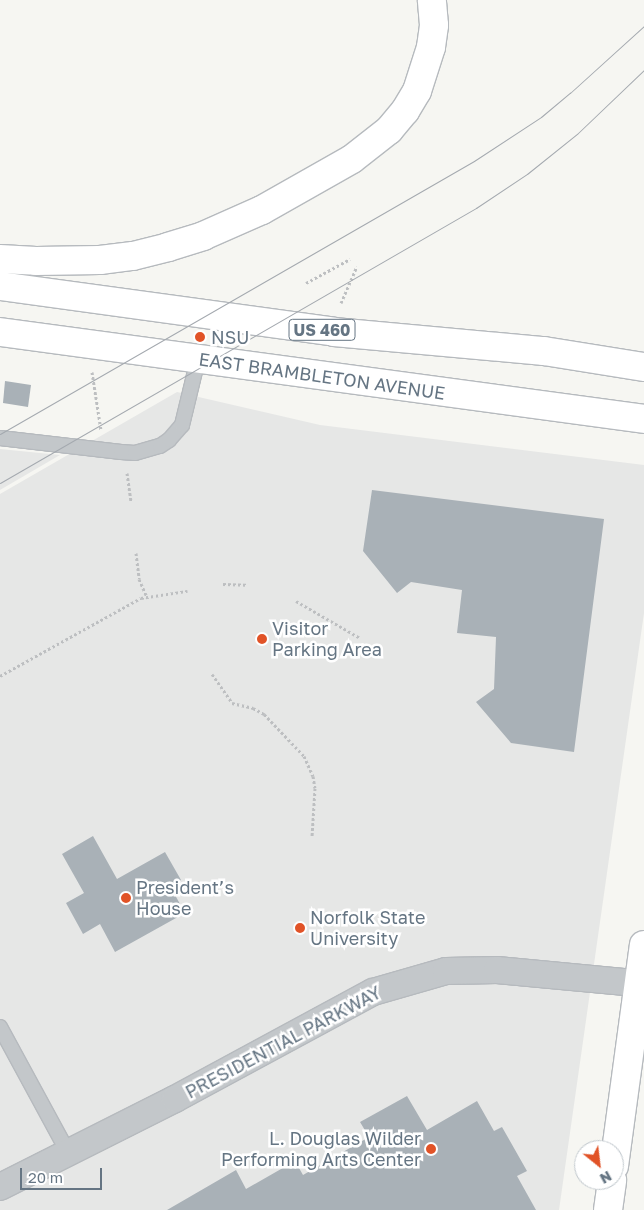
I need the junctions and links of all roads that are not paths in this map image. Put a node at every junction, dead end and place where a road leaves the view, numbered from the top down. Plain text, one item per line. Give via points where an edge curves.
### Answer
1 (432, 0) edge
2 (0, 258) edge
3 (0, 286) edge
4 (0, 332) edge
5 (198, 359) junction
6 (644, 367) edge
7 (644, 419) edge
8 (0, 438) edge
9 (644, 945) edge
10 (642, 984) edge
11 (0, 1027) edge
12 (618, 1140) edge
13 (68, 1152) junction
14 (0, 1188) edge
15 (611, 1190) edge
16 (608, 1210) edge

1 - 2 main road via 434,25 431,47 417,91 389,130 352,158 262,210 203,236 168,247 100,260
3 - 6 main road, US 460 via 334,332 534,350
4 - 5 main road, EAST BRAMBLETON AVENUE
5 - 7 main road, EAST BRAMBLETON AVENUE
5 - 8 lane via 182,425 170,440 160,446 135,453
9 - 10 main road
10 - 12 main road
10 - 13 street, PRESIDENTIAL PARKWAY via 497,970 446,971 373,992 175,1099
11 - 13 lane
13 - 14 street, PRESIDENTIAL PARKWAY
15 - 16 main road

